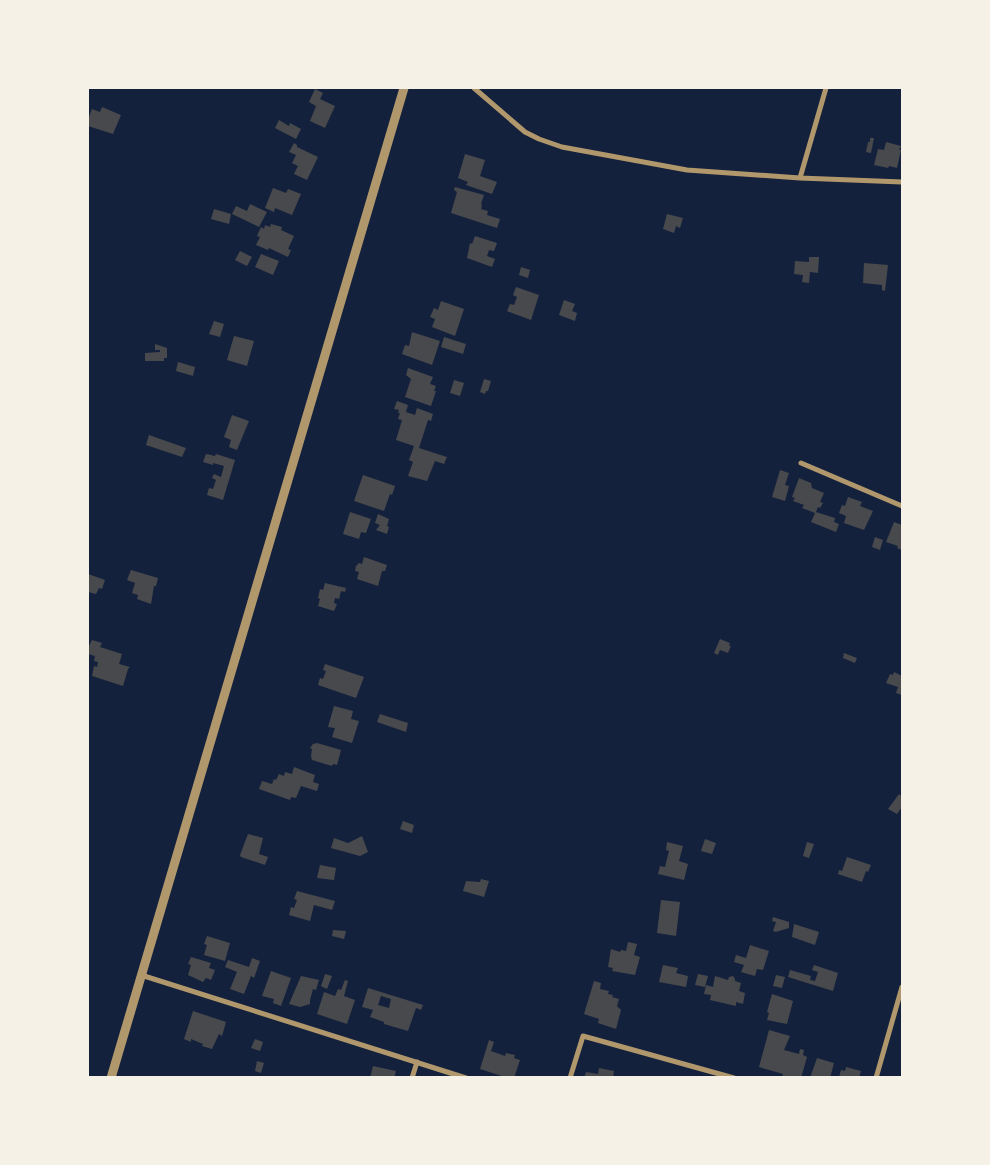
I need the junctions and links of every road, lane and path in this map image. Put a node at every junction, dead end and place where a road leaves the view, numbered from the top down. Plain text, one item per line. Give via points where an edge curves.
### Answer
1 (404, 88) edge
2 (474, 88) edge
3 (826, 88) edge
4 (800, 178) junction
5 (902, 182) edge
6 (801, 463) dead end
7 (902, 506) edge
8 (141, 974) junction
9 (902, 987) edge
10 (417, 1062) junction
11 (112, 1078) edge
12 (412, 1078) edge
13 (466, 1078) edge
14 (570, 1078) edge
15 (734, 1078) edge
16 (876, 1078) edge

1 - 8 street
2 - 4 street via 525,132 562,147 686,170
3 - 4 street
4 - 5 street
6 - 7 street
8 - 10 street
8 - 11 street
9 - 16 street
10 - 12 street
10 - 13 street
14 - 15 street via 583,1036

